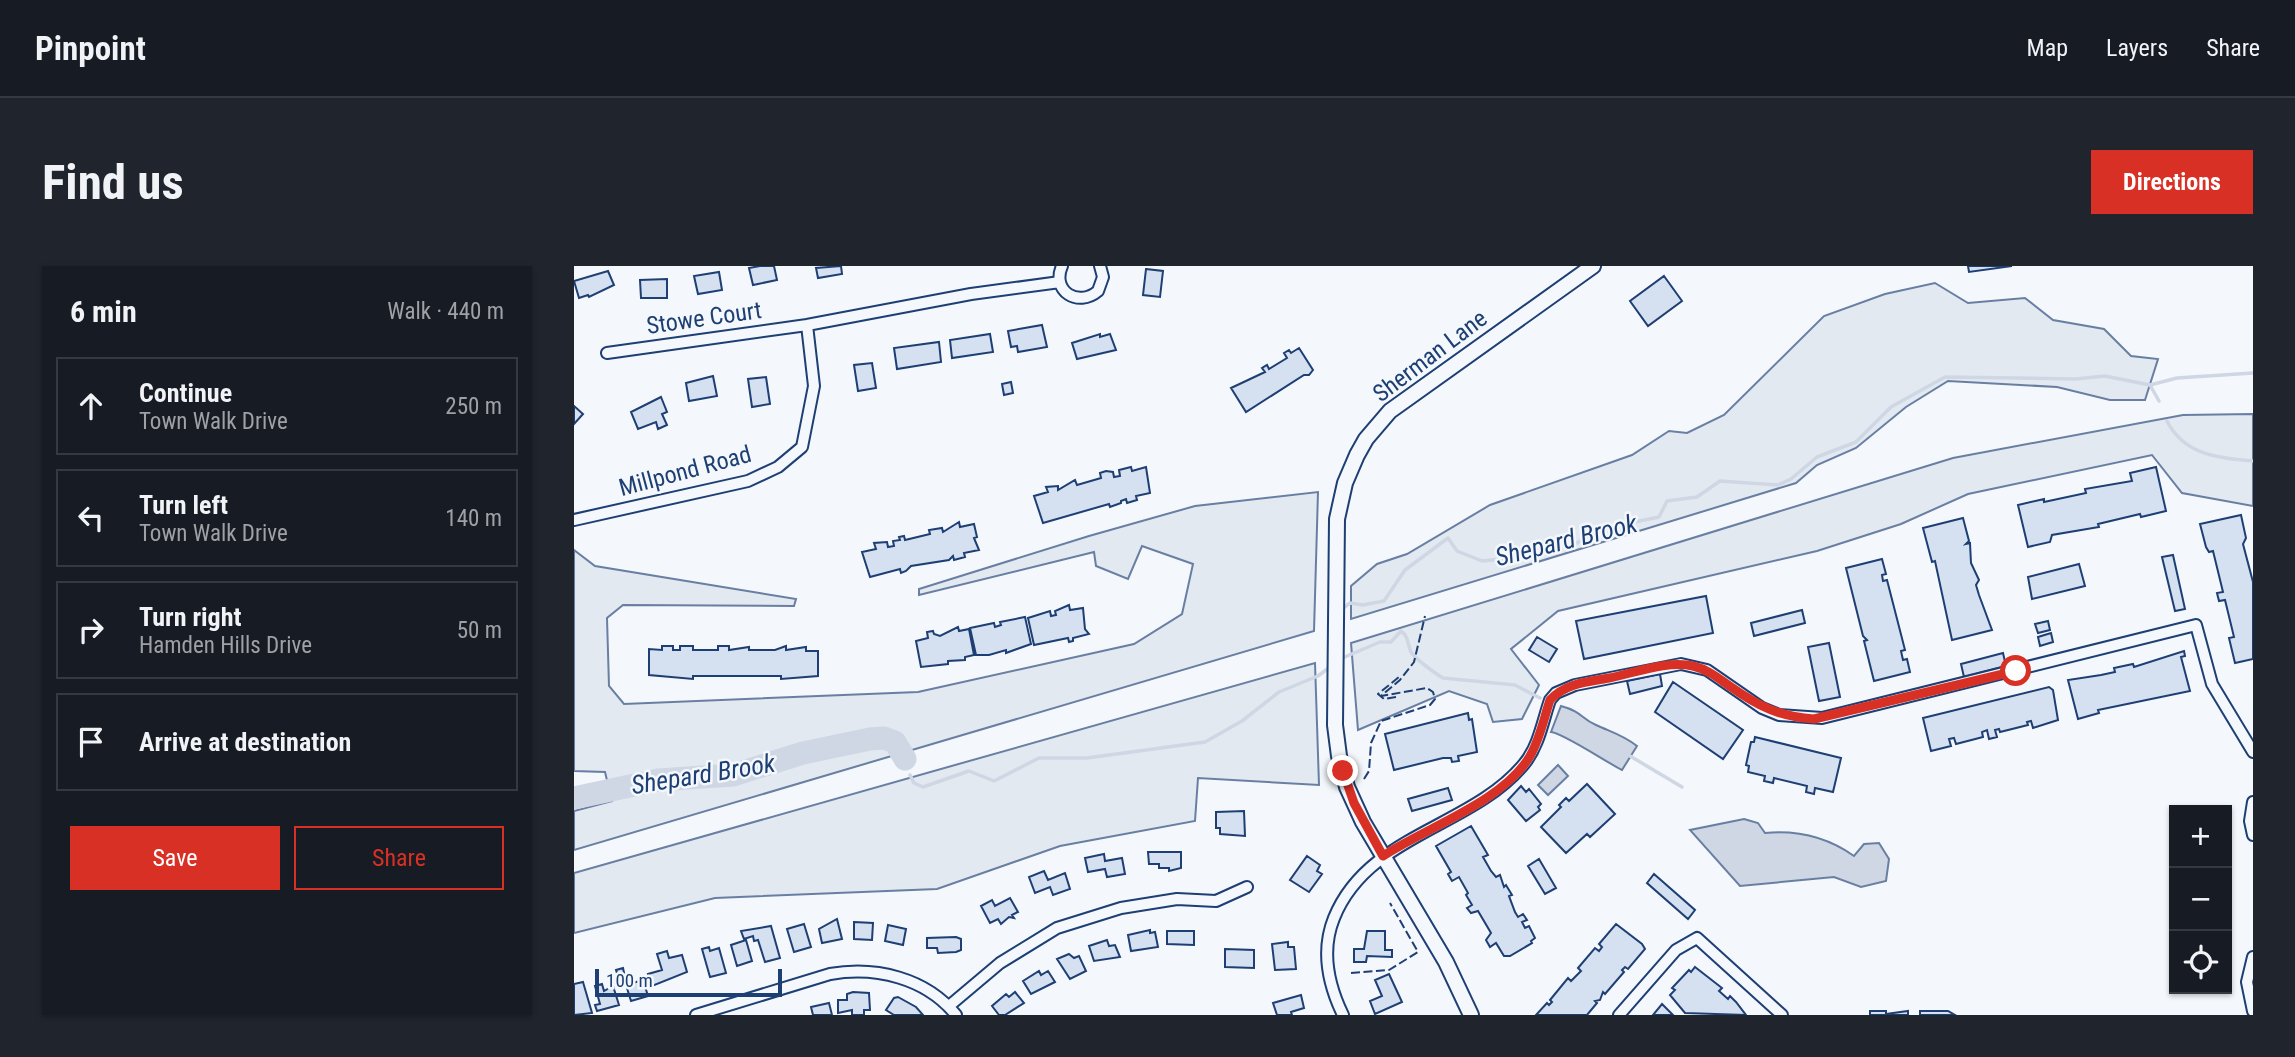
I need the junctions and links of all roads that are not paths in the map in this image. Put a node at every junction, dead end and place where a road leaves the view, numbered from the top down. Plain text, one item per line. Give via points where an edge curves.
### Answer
1 (1062, 266) edge
2 (1100, 266) edge
3 (1593, 266) edge
4 (1060, 282) junction
5 (807, 325) junction
6 (607, 353) dead end
7 (574, 520) edge
8 (2253, 752) edge
9 (2253, 802) edge
10 (2253, 835) edge
11 (1383, 856) junction
12 (1247, 887) dead end
13 (2253, 957) edge
14 (952, 1011) edge
15 (2253, 1011) edge
16 (696, 1015) edge
17 (1343, 1015) edge
18 (1471, 1015) edge
19 (1619, 1015) edge
20 (1782, 1015) edge

1 - 4 street
2 - 4 street via 1101,285 1085,299 1071,297
3 - 11 street, Sherman Lane via 1415,390 1376,426 1345,482 1335,551 1335,725 1347,787
4 - 5 street, Stowe Court
5 - 6 street, Stowe Court
5 - 7 street, Millpond Road via 814,386 802,447 778,467 748,481
8 - 11 street via 2212,684 2196,625 1822,718 1779,715 1707,670 1681,664 1556,693 1530,756 1507,781
9 - 10 street
11 - 17 street via 1348,889 1331,923 1326,958
11 - 18 street, Sherman Lane via 1446,962
12 - 14 street via 1216,901 1177,899 1121,908 1057,928 1000,963
13 - 15 street via 2247,982
14 - 16 street via 904,979 853,971
19 - 20 street via 1676,950 1697,938

